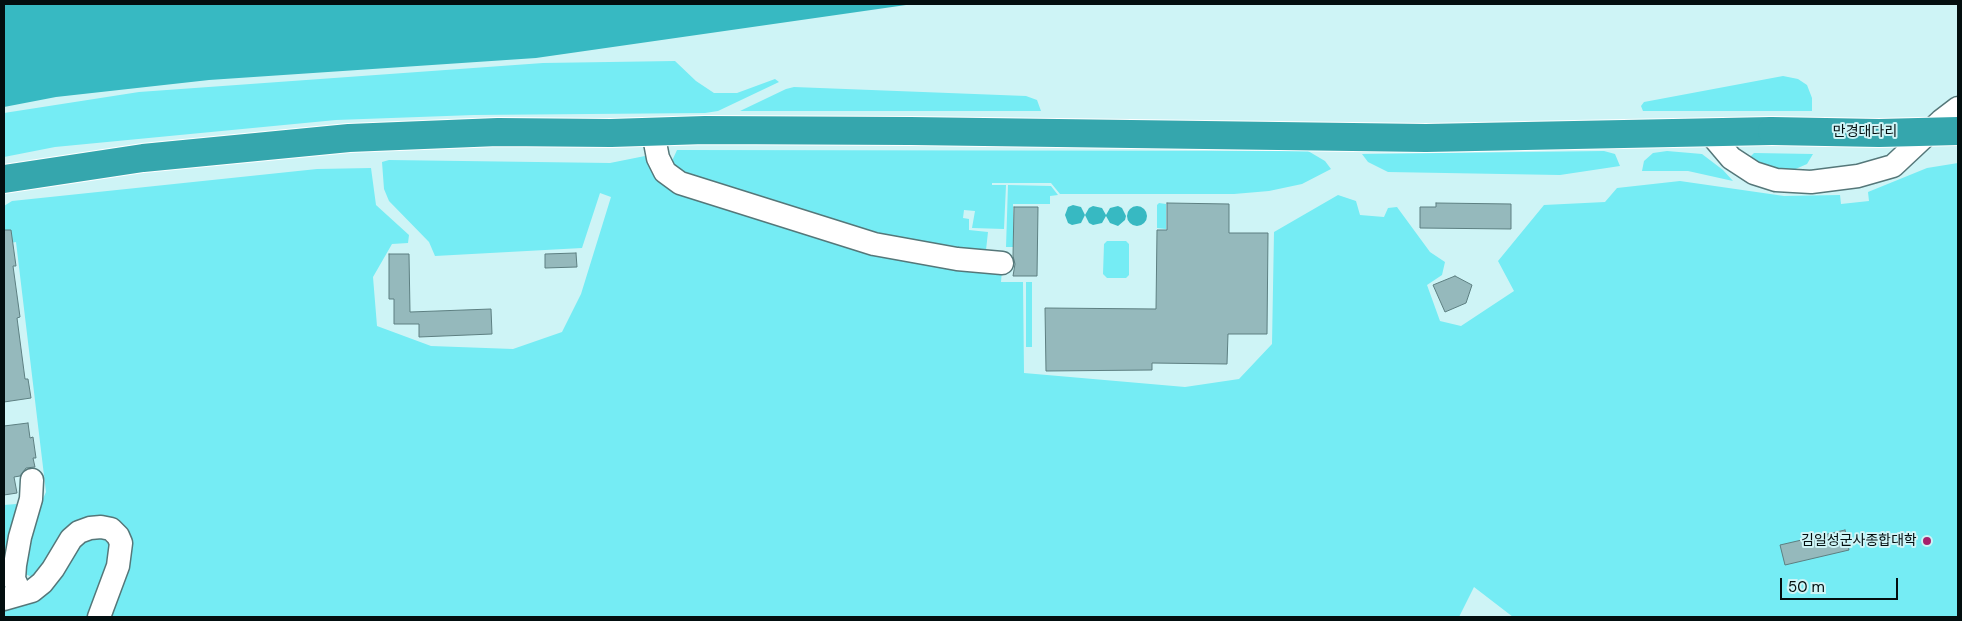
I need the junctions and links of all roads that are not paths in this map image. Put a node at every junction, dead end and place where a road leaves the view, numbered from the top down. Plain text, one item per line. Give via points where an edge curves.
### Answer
1 (1958, 108) edge
2 (1958, 131) edge
3 (654, 132) junction
4 (1709, 132) junction
5 (4, 179) edge
6 (1002, 262) dead end
7 (32, 480) dead end
8 (12, 596) edge
9 (99, 617) edge

1 - 4 lane via 1892,166 1858,176 1811,182 1776,180 1754,173 1731,158
2 - 4 highway, 만경대다리, bridge
3 - 4 highway, 만경대다리 via 910,131 1426,138
3 - 5 highway, 만경대다리 via 498,132 349,138 143,158
3 - 6 lane via 658,158 665,172 680,182 874,244
7 - 8 lane via 31,499 14,565
8 - 9 lane via 32,591 42,583 79,532 90,528 111,529 118,536 120,556

